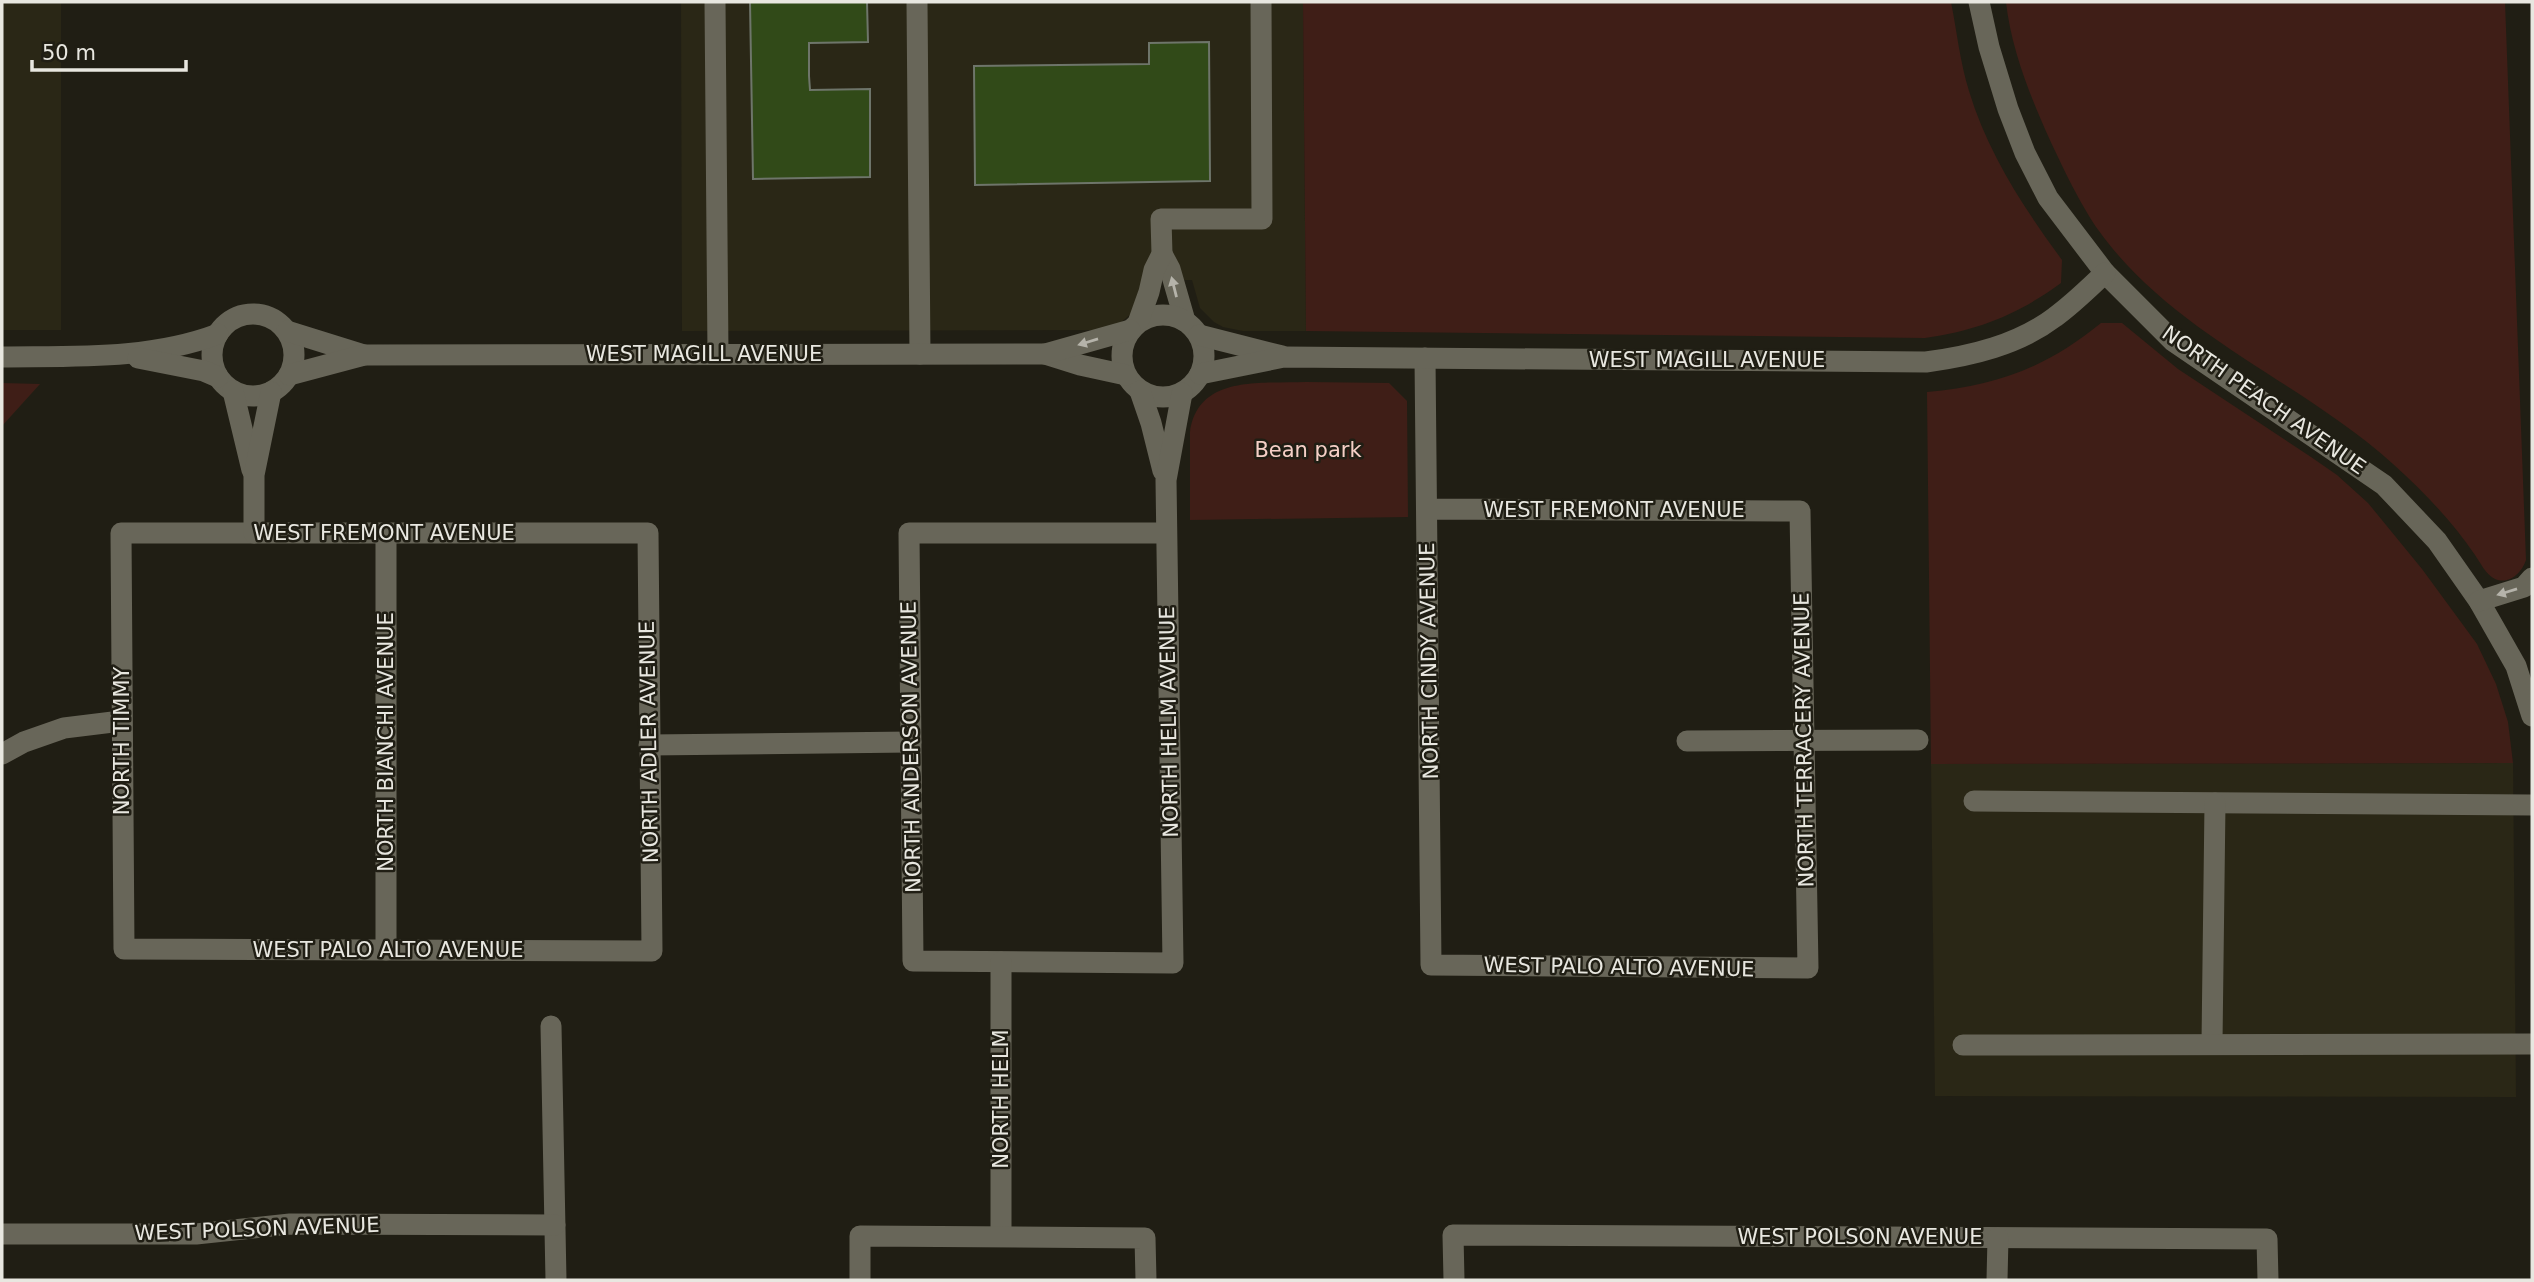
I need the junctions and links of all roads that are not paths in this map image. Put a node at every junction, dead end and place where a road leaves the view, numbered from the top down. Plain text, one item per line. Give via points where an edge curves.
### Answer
1 (715, 2) edge
2 (917, 2) edge
3 (1261, 2) edge
4 (1979, 2) edge
5 (1161, 254) junction
6 (2105, 273) junction
7 (1135, 325) junction
8 (1192, 328) junction
9 (287, 331) junction
10 (218, 334) junction
11 (718, 354) junction
12 (920, 354) junction
13 (1045, 354) junction
14 (126, 355) junction
15 (364, 355) junction
16 (2, 357) edge
17 (1284, 357) junction
18 (1425, 358) junction
19 (1200, 374) junction
20 (289, 375) junction
21 (1133, 383) junction
22 (226, 384) junction
23 (271, 392) junction
24 (1182, 393) junction
25 (254, 475) junction
26 (1166, 480) junction
27 (1427, 509) junction
28 (1800, 511) joint
29 (121, 533) joint
30 (254, 533) junction
31 (386, 533) junction
32 (648, 533) joint
33 (1166, 533) junction
34 (2532, 578) edge
35 (2479, 601) junction
36 (2532, 716) edge
37 (121, 721) junction
38 (1918, 740) dead end
39 (1687, 741) dead end
40 (1804, 741) junction
41 (911, 742) junction
42 (649, 745) junction
43 (2, 754) edge
44 (1974, 801) dead end
45 (2216, 803) junction
46 (2532, 805) edge
47 (124, 949) joint
48 (386, 950) junction
49 (652, 951) joint
50 (1001, 962) junction
51 (1431, 965) joint
52 (1808, 968) joint
53 (551, 1026) dead end
54 (2212, 1043) junction
55 (2532, 1044) edge
56 (1963, 1045) dead end
57 (555, 1225) junction
58 (2, 1234) edge
59 (1001, 1236) junction
60 (1998, 1238) junction
61 (556, 1280) edge
62 (860, 1280) edge
63 (1146, 1280) edge
64 (1454, 1280) edge
65 (1997, 1280) edge
66 (2268, 1280) edge

1 - 11 street
2 - 12 street
3 - 5 street via 1262,219 1161,219
4 - 6 street, NORTH PEACH AVENUE via 1989,47 2025,153 2048,198
5 - 7 street
8 -> 5 street
6 - 18 street, WEST MAGILL AVENUE via 2054,318 2024,336 1948,359
6 - 35 street, NORTH PEACH AVENUE via 2173,341 2384,485 2437,541
7 - 8 street via 1153,315 1167,314
7 -> 13 street, WEST MAGILL AVENUE
7 - 21 street via 1123,344 1121,360
8 - 17 street, WEST MAGILL AVENUE
8 - 19 street via 1205,355
9 - 10 street via 260,314 243,315
9 - 15 street, WEST MAGILL AVENUE
9 - 20 street via 292,346
10 - 14 street via 196,343
10 - 22 street via 213,363
11 - 12 street, WEST MAGILL AVENUE
11 - 15 street, WEST MAGILL AVENUE
12 - 13 street, WEST MAGILL AVENUE
13 - 21 street, WEST MAGILL AVENUE
14 - 16 street
14 - 22 street via 204,371
15 - 20 street, WEST MAGILL AVENUE
17 - 18 street, WEST MAGILL AVENUE
17 - 19 street, WEST MAGILL AVENUE
18 - 27 street, NORTH CINDY AVENUE
19 - 24 street
20 - 23 street
21 - 24 street via 1153,396
21 - 26 street, NORTH HELM AVENUE via 1151,423
22 - 23 street via 246,396
22 - 25 street
23 - 25 street
24 - 26 street, NORTH HELM AVENUE
25 - 30 street
26 - 33 street, NORTH HELM AVENUE
27 - 28 street, WEST FREMONT AVENUE
27 - 51 street, NORTH CINDY AVENUE
28 - 40 street, NORTH TERRACERY AVENUE
29 - 30 street, WEST FREMONT AVENUE
29 - 37 street, NORTH TIMMY
30 - 31 street, WEST FREMONT AVENUE
31 - 32 street, WEST FREMONT AVENUE
31 - 48 street, NORTH BIANCHI AVENUE
32 - 42 street, NORTH ADLER AVENUE
33 - 41 street, NORTH ANDERSON AVENUE via 909,533
33 - 50 street, NORTH HELM AVENUE via 1172,963
34 -> 35 street via 2524,587
35 - 36 street, NORTH PEACH AVENUE via 2516,666
37 - 43 street via 64,728
37 - 47 street, NORTH TIMMY
38 - 40 street
39 - 40 street
40 - 52 street, NORTH TERRACERY AVENUE
41 - 42 street
41 - 50 street, NORTH ANDERSON AVENUE via 913,961
42 - 49 street, NORTH ADLER AVENUE
44 - 45 street
45 - 46 street
45 - 54 street
47 - 48 street, WEST PALO ALTO AVENUE
48 - 49 street, WEST PALO ALTO AVENUE
50 - 59 street, NORTH HELM
51 - 52 street, WEST PALO ALTO AVENUE
53 - 57 street
54 - 55 street
54 - 56 street
57 - 58 street, WEST POLSON AVENUE via 290,1224 196,1234
57 - 61 street
59 - 62 street via 860,1236
59 - 63 street via 1145,1238
60 - 64 street, WEST POLSON AVENUE via 1453,1235
60 - 65 street
60 - 66 street, WEST POLSON AVENUE via 2267,1239

